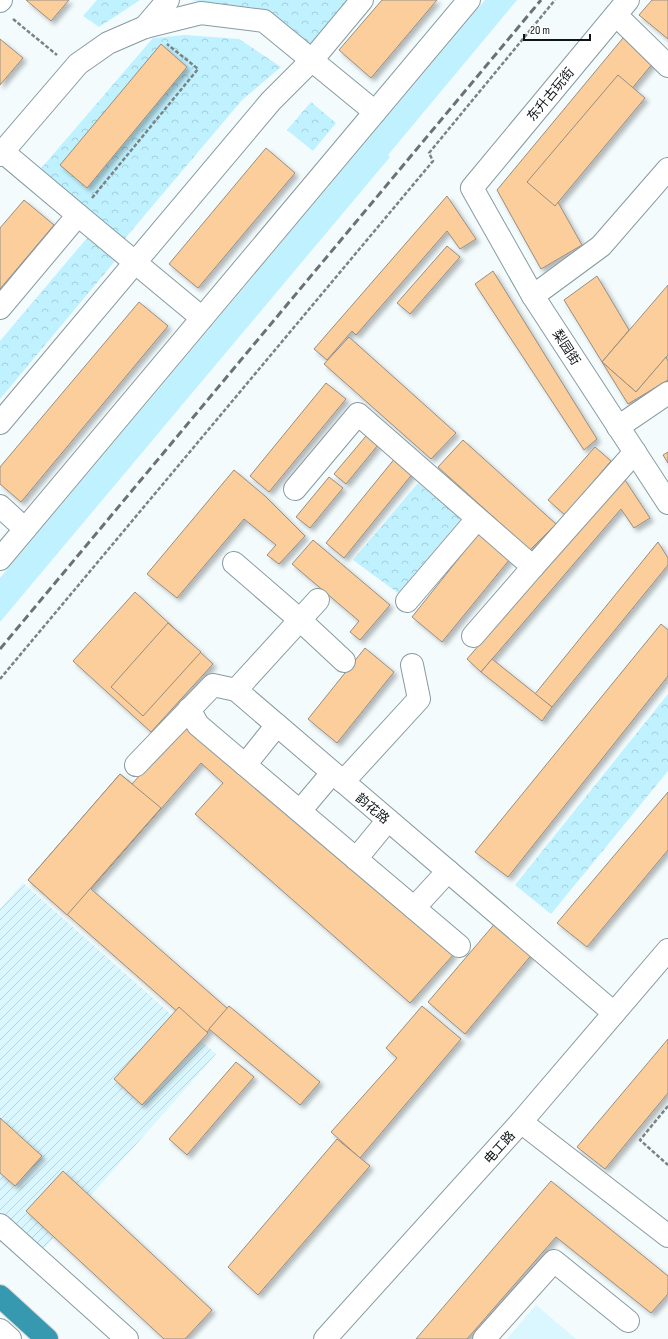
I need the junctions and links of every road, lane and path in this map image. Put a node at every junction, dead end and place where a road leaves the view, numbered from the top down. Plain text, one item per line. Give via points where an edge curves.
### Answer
1 (168, 0) edge
2 (362, 0) edge
3 (469, 0) edge
4 (555, 0) edge
5 (5, 7) edge
6 (622, 7) edge
7 (145, 27) junction
8 (312, 60) junction
9 (668, 66) edge
10 (74, 69) junction
11 (375, 112) junction
12 (1, 154) edge
13 (668, 169) edge
14 (472, 188) joint
15 (78, 215) junction
16 (136, 263) junction
17 (533, 296) junction
18 (0, 308) edge
19 (202, 318) junction
20 (668, 393) edge
21 (0, 423) edge
22 (618, 427) junction
23 (635, 452) junction
24 (295, 489) dead end
25 (668, 503) edge
26 (0, 506) edge
27 (477, 518) junction
28 (25, 528) junction
29 (0, 559) edge
30 (234, 563) dead end
31 (533, 567) junction
32 (318, 600) dead end
33 (407, 601) dead end
34 (300, 620) junction
35 (473, 636) dead end
36 (344, 661) dead end
37 (412, 665) dead end
38 (0, 678) edge
39 (236, 690) junction
40 (189, 709) junction
41 (277, 726) junction
42 (245, 765) junction
43 (136, 766) dead end
44 (338, 778) junction
45 (300, 811) junction
46 (388, 820) junction
47 (356, 859) junction
48 (448, 871) junction
49 (414, 908) junction
50 (459, 946) dead end
51 (668, 950) edge
52 (614, 1013) junction
53 (668, 1106) edge
54 (521, 1122) junction
55 (668, 1165) edge
56 (0, 1225) edge
57 (668, 1236) edge
58 (0, 1296) edge
59 (628, 1321) dead end
60 (0, 1330) edge
61 (10, 1339) edge
62 (47, 1339) edge
63 (127, 1339) edge
64 (325, 1339) edge
65 (484, 1339) edge

1 - 7 street
2 - 8 street
3 - 11 street
4 - 38 path via 429,153 433,161
5 - 10 path
6 - 9 street
6 - 14 street, 东升古玩街
7 - 8 street via 201,13 264,21
7 - 10 street via 108,43
7 - 15 path via 198,69
8 - 11 street
8 - 16 street via 271,101
10 - 12 street
11 - 19 street
12 - 15 street
13 - 17 street via 601,246
14 - 17 street, 梨园街
15 - 16 street
15 - 18 street
16 - 19 street
16 - 21 street
17 - 22 street, 梨园街
19 - 28 street
20 - 22 street
22 - 23 street, 梨园街
23 - 25 street, 梨园街
23 - 31 street
24 - 27 street via 358,414
26 - 28 street
27 - 31 street
27 - 33 street
28 - 29 street
30 - 34 street
31 - 35 street
32 - 34 street
34 - 36 street
34 - 39 street
37 - 44 street via 418,699
39 - 40 street, 韵花路 via 213,685
39 - 41 street, 韵花路
40 - 42 street via 198,726
40 - 43 street, 韵花路
41 - 42 street
41 - 44 street, 韵花路
42 - 45 street
44 - 45 street
44 - 46 street, 韵花路
45 - 47 street
46 - 47 street
46 - 48 street, 韵花路
47 - 49 street
48 - 49 street
48 - 52 street, 韵花路
49 - 50 street
51 - 52 street, 电工路
52 - 54 street, 电工路
53 - 55 path via 640,1140
54 - 57 street
54 - 64 street, 电工路
56 - 63 street
58 - 62 highway
59 - 65 street via 554,1261
60 - 61 street

